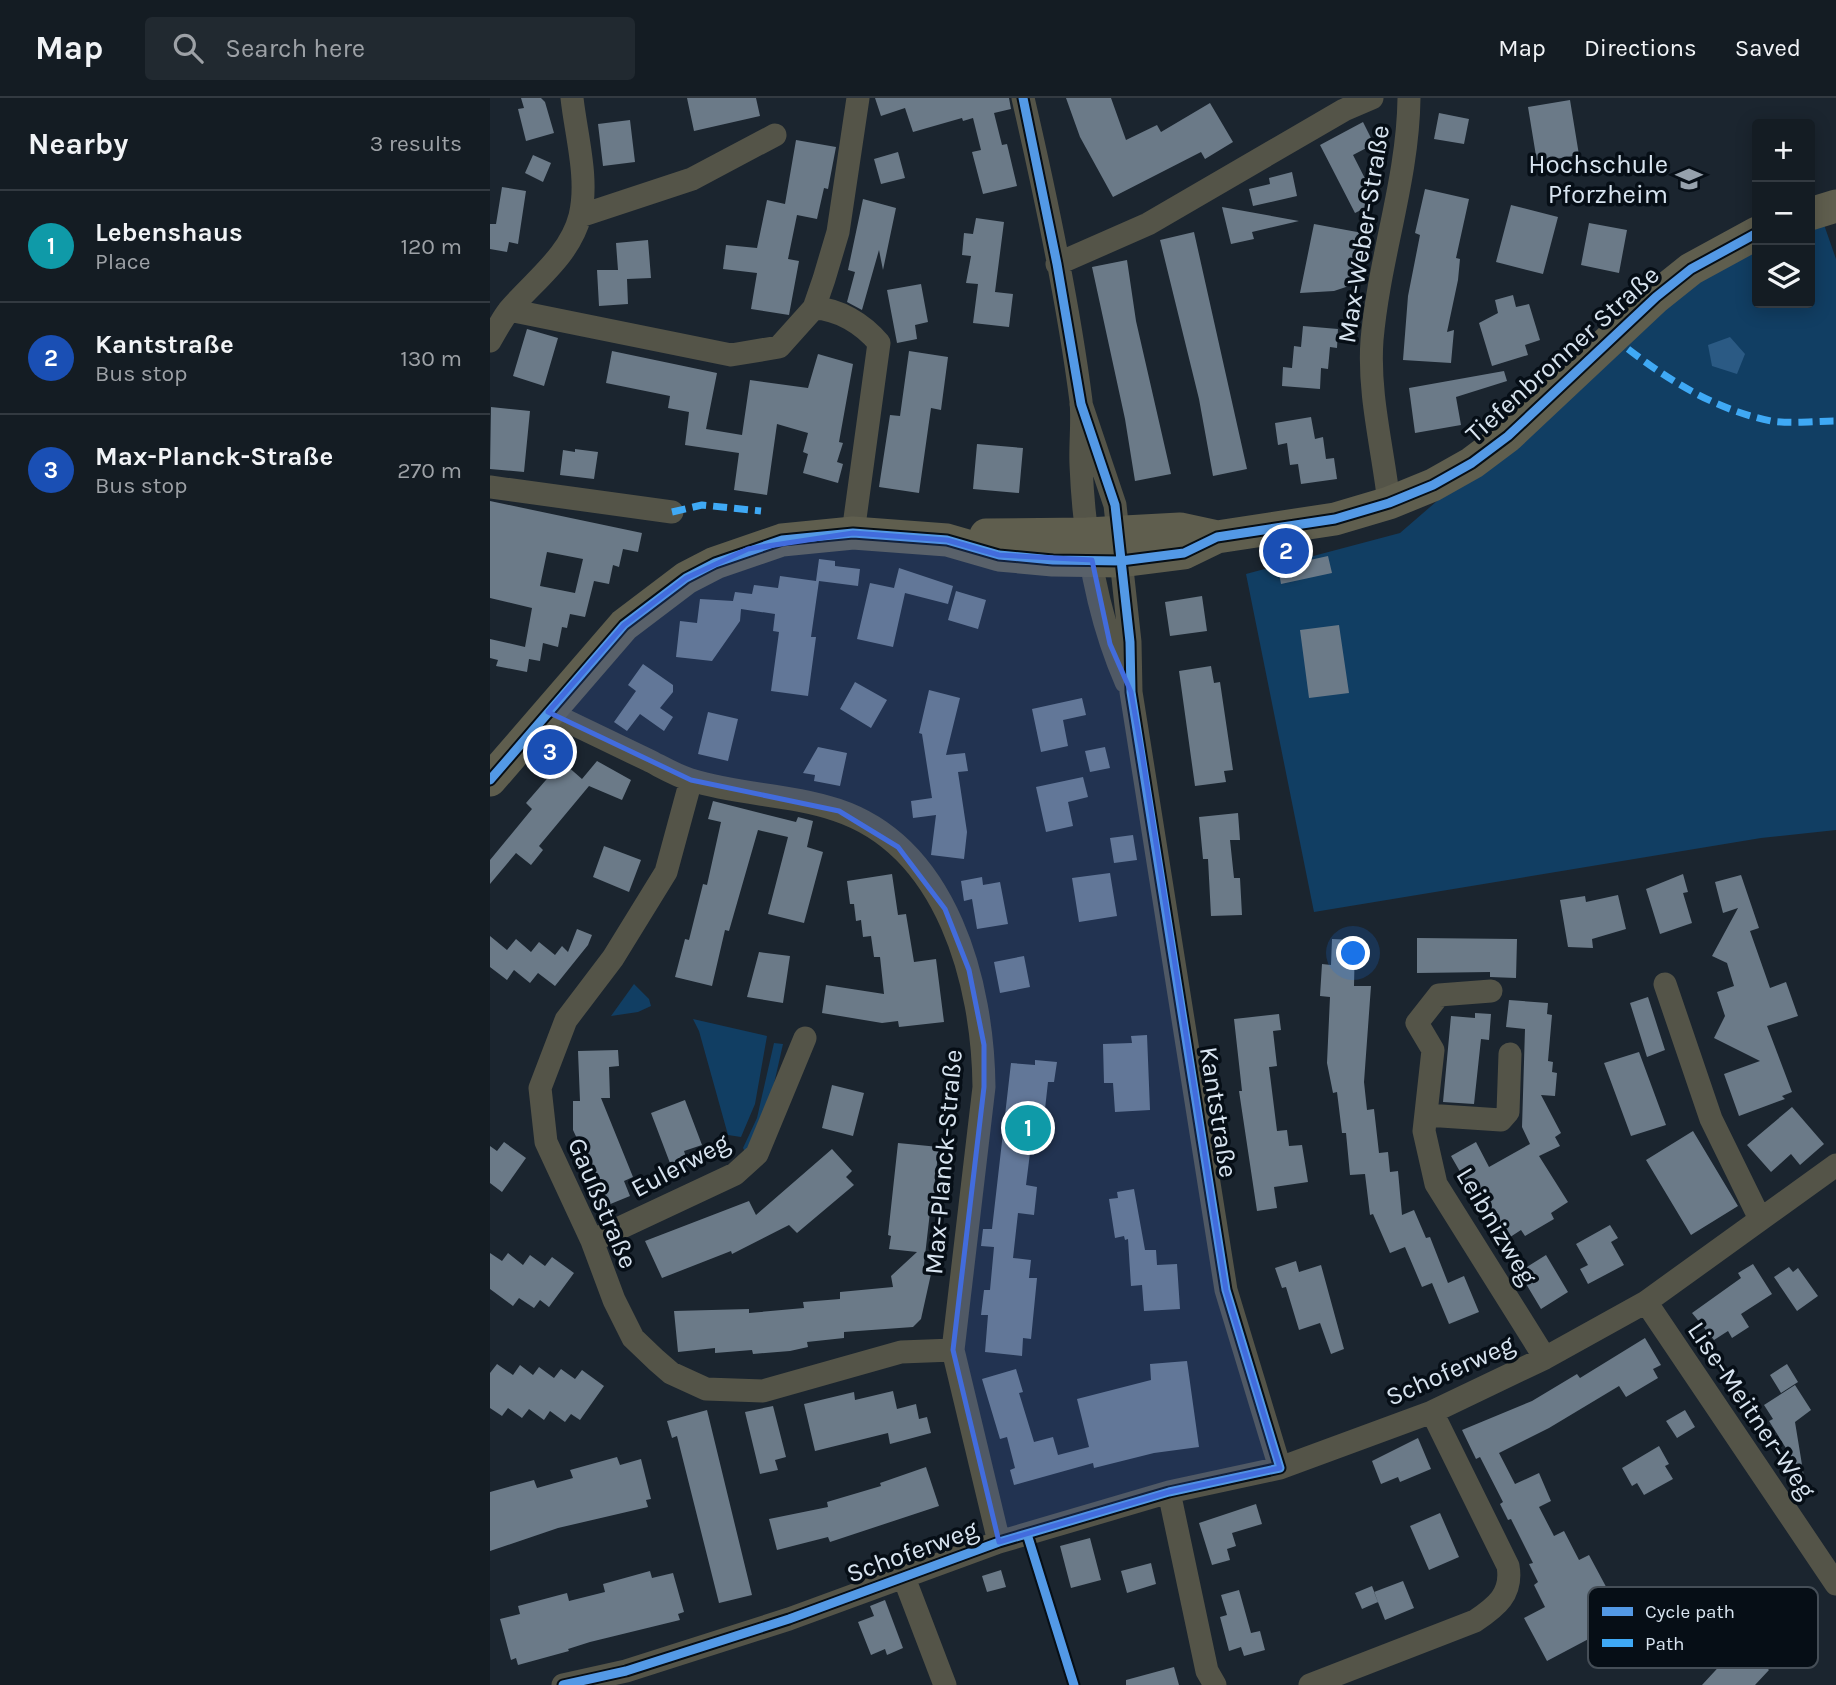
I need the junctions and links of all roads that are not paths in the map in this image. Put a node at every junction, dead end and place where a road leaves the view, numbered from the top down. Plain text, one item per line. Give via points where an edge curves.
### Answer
1 (572, 98) edge
2 (858, 98) edge
3 (1023, 98) edge
4 (1372, 98) edge
5 (1409, 98) edge
6 (775, 135) dead end
7 (1836, 206) edge
8 (1815, 213) edge
9 (580, 216) junction
10 (1752, 236) edge
11 (1057, 264) junction
12 (814, 308) junction
13 (509, 310) junction
14 (490, 341) edge
15 (1081, 404) junction
16 (490, 487) edge
17 (1389, 503) junction
18 (672, 512) dead end
19 (853, 533) junction
20 (1105, 547) junction
21 (548, 712) junction
22 (490, 780) edge
23 (691, 780) junction
24 (1665, 984) dead end
25 (1491, 991) dead end
26 (805, 1038) dead end
27 (1510, 1054) dead end
28 (1426, 1115) junction
29 (1836, 1165) edge
30 (1760, 1219) junction
31 (592, 1241) junction
32 (1646, 1301) junction
33 (953, 1350) junction
34 (1545, 1358) junction
35 (1432, 1412) junction
36 (1280, 1468) junction
37 (1169, 1492) junction
38 (999, 1542) junction
39 (903, 1576) junction
40 (1836, 1584) edge
41 (627, 1678) edge
42 (563, 1685) edge
43 (945, 1685) edge
44 (1215, 1685) edge
45 (1310, 1685) edge

1 - 9 street via 581,167
2 - 12 street via 838,232
3 - 11 street, Kantstraße
4 - 11 street via 1148,224
5 - 17 street, Max-Weber-Straße via 1404,169 1378,289 1372,342 1373,397
6 - 9 street via 692,179
7 - 8 street
9 - 13 street via 562,251
10 - 17 street, Tiefenbronner Straße via 1691,269 1665,290 1508,436 1472,463
11 - 15 street, Kantstraße
12 - 13 street via 779,347 730,355
12 - 19 street via 866,327 879,342
13 - 14 street
15 - 20 street, Kantstraße via 1081,463
15 - 20 street, Kantstraße via 1115,505
16 - 18 street
17 - 20 street, Tiefenbronner Straße via 1335,519 1217,537 1184,553
19 - 20 street, Tiefenbronner Straße via 947,540 996,534
19 - 21 street, Tiefenbronner Straße via 795,538 748,549 686,578 624,625
20 - 36 street, Kantstraße via 1110,645 1130,692 1226,1290
21 - 22 street, Tiefenbronner Straße
21 - 23 street, Max-Planck-Straße
23 - 31 street, Gaußstraße via 666,872 613,958 566,1020 540,1088 546,1142
23 - 33 street, Max-Planck-Straße via 839,811 898,847 945,909 969,970 984,1045 984,1087
24 - 30 street via 1711,1119
25 - 28 street, Leibnizweg via 1439,995 1417,1023 1433,1050
26 - 31 street, Eulerweg via 757,1154 735,1174
27 - 28 street via 1508,1112 1501,1120
28 - 34 street, Leibnizweg via 1424,1131 1436,1184
29 - 30 street, Schoferweg
30 - 32 street, Schoferweg
31 - 33 street, Gaußstraße via 633,1338 671,1373 706,1389 763,1391 901,1352
32 - 34 street, Schoferweg
32 - 40 street, Lise-Meitner-Weg
33 - 38 street, Max-Planck-Straße
34 - 35 street, Schoferweg
35 - 36 street, Schoferweg
35 - 45 street via 1508,1566 1507,1592 1475,1622
36 - 37 street, Schoferweg
37 - 38 street, Schoferweg
37 - 44 street via 1208,1671
38 - 39 street, Schoferweg
39 - 41 street, Schoferweg
39 - 43 street
41 - 42 street, Schoferweg

